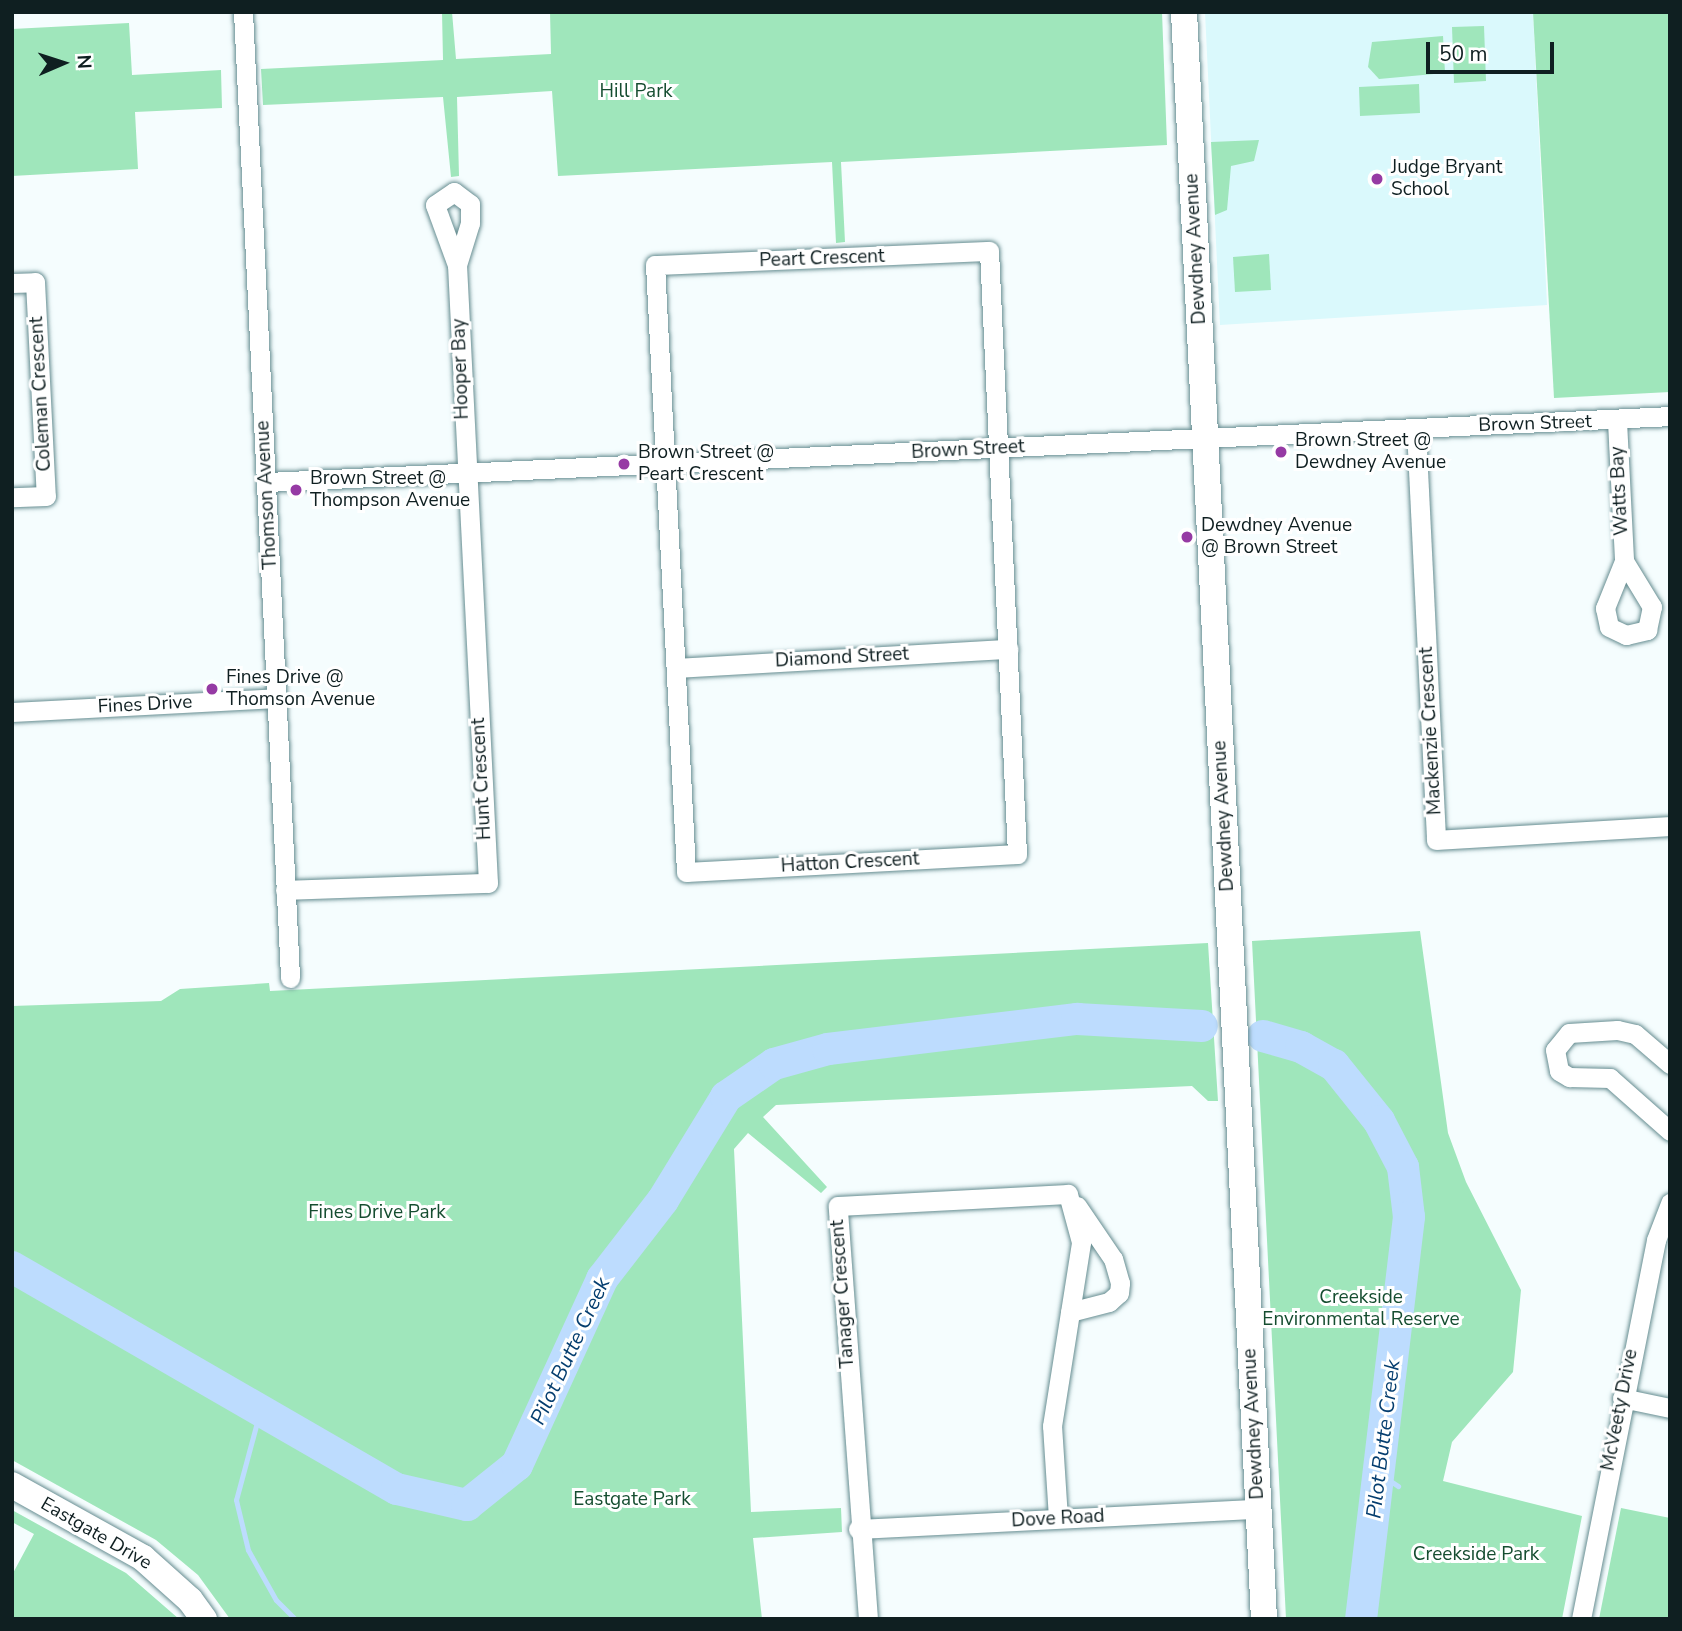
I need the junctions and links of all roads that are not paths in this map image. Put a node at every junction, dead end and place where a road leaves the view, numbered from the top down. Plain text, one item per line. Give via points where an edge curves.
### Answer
1 (243, 12) edge
2 (1184, 12) edge
3 (457, 265) dead end
4 (12, 283) edge
5 (1670, 416) edge
6 (1617, 421) junction
7 (1416, 429) junction
8 (1205, 439) junction
9 (998, 448) junction
10 (664, 464) junction
11 (466, 473) junction
12 (267, 482) junction
13 (12, 497) edge
14 (1624, 561) dead end
15 (1008, 649) junction
16 (676, 668) junction
17 (277, 698) junction
18 (12, 712) edge
19 (1670, 826) edge
20 (285, 890) junction
21 (290, 978) dead end
22 (1670, 1064) edge
23 (1670, 1131) edge
24 (1068, 1194) junction
25 (1670, 1203) edge
26 (1070, 1312) junction
27 (1622, 1398) junction
28 (1670, 1408) edge
29 (12, 1485) edge
30 (1258, 1509) junction
31 (1058, 1518) junction
32 (858, 1529) junction
33 (204, 1619) edge
34 (867, 1619) edge
35 (1264, 1619) edge
36 (1581, 1619) edge

1 - 12 street, Thomson Avenue
2 - 8 street, Dewdney Avenue
3 - 11 street, Hooper Bay
4 - 13 street, Coleman Crescent via 35,282 46,496
5 - 6 street, Brown Street
6 - 7 street, Brown Street
6 - 14 street, Watts Bay
7 - 8 street, Brown Street
7 - 19 street, Mackenzie Crescent via 1436,840
8 - 9 street, Brown Street
8 - 30 street, Dewdney Avenue
9 - 10 street, Brown Street
9 - 10 street, Peart Crescent via 989,251 655,265
9 - 15 street, Hatton Crescent
10 - 11 street, Brown Street
10 - 16 street, Hatton Crescent
11 - 12 street, Brown Street
11 - 20 street, Hunt Crescent via 488,883
12 - 17 street, Thomson Avenue
15 - 16 street, Diamond Street
15 - 16 street, Hatton Crescent via 1017,854 686,872
17 - 18 street, Fines Drive
17 - 20 street, Thomson Avenue
20 - 21 street, Thomson Avenue
22 - 23 street via 1636,1034 1617,1030 1569,1033 1555,1050 1559,1071 1569,1077 1610,1078
24 - 26 street via 1081,1242
24 - 26 street via 1113,1259 1120,1283 1119,1293 1109,1303
24 - 32 street, Tanager Crescent via 838,1206
25 - 27 street, McVeety Drive via 1656,1240
26 - 31 street via 1052,1426
27 - 28 street
27 - 36 street, McVeety Drive
29 - 33 street, Eastgate Drive via 143,1558 175,1585
30 - 31 street, Dove Road
30 - 35 street, Dewdney Avenue
31 - 32 street, Dove Road
32 - 34 street

